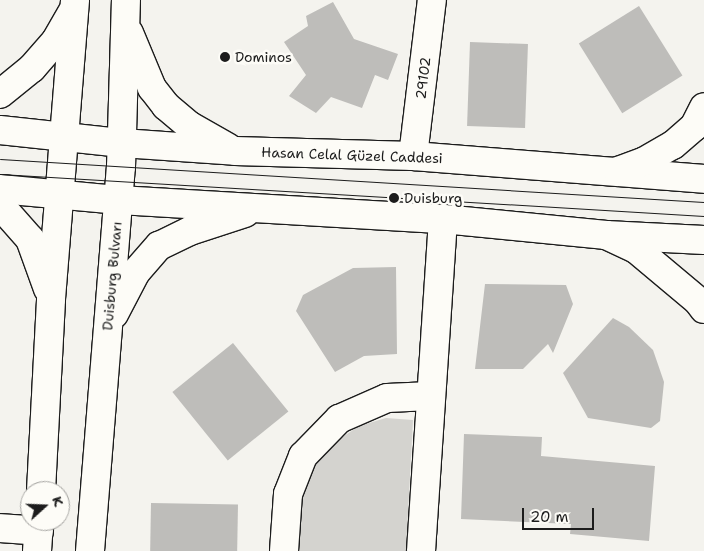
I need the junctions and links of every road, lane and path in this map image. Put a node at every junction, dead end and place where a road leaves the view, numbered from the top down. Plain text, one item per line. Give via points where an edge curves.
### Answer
1 (431, 0) edge
2 (75, 5) edge
3 (126, 12) edge
4 (0, 94) edge
5 (704, 107) edge
6 (0, 130) edge
7 (63, 137) junction
8 (122, 143) junction
9 (235, 151) junction
10 (413, 156) junction
11 (611, 173) junction
12 (704, 179) edge
13 (0, 189) edge
14 (60, 195) junction
15 (119, 200) junction
16 (0, 205) edge
17 (260, 208) junction
18 (443, 219) junction
19 (606, 235) junction
20 (704, 240) edge
21 (51, 299) junction
22 (704, 309) edge
23 (107, 326) junction
24 (431, 396) junction
25 (42, 481) edge
26 (0, 528) edge
27 (38, 534) edge
28 (90, 551) edge
29 (284, 551) edge
30 (422, 551) edge

1 - 10 main road, 29102
2 - 4 main road via 50,48 32,68
2 - 7 main road
3 - 8 main road, Duisburg Bulvarı
3 - 9 main road via 152,88 166,106 190,126
5 - 11 main road via 694,127 673,145 643,162
6 - 7 main road, Hasan Celal Güzel Caddesi
7 - 8 main road, Hasan Celal Güzel Caddesi
7 - 14 main road
8 - 9 main road, Hasan Celal Güzel Caddesi
8 - 15 main road, Duisburg Bulvarı
9 - 10 main road, Hasan Celal Güzel Caddesi
10 - 11 main road, Hasan Celal Güzel Caddesi
11 - 12 main road, Hasan Celal Güzel Caddesi
13 - 14 main road
14 - 15 main road
14 - 21 main road
15 - 17 main road
15 - 23 main road, Duisburg Bulvarı
16 - 21 main road via 30,238
17 - 18 main road
17 - 23 main road via 190,230 159,246 136,272
18 - 19 main road
18 - 24 main road
19 - 20 main road
19 - 22 main road via 636,249
21 - 25 main road
23 - 28 main road, Duisburg Bulvarı
24 - 29 main road via 387,398 339,419 303,456 288,494
24 - 30 main road
26 - 27 main road

